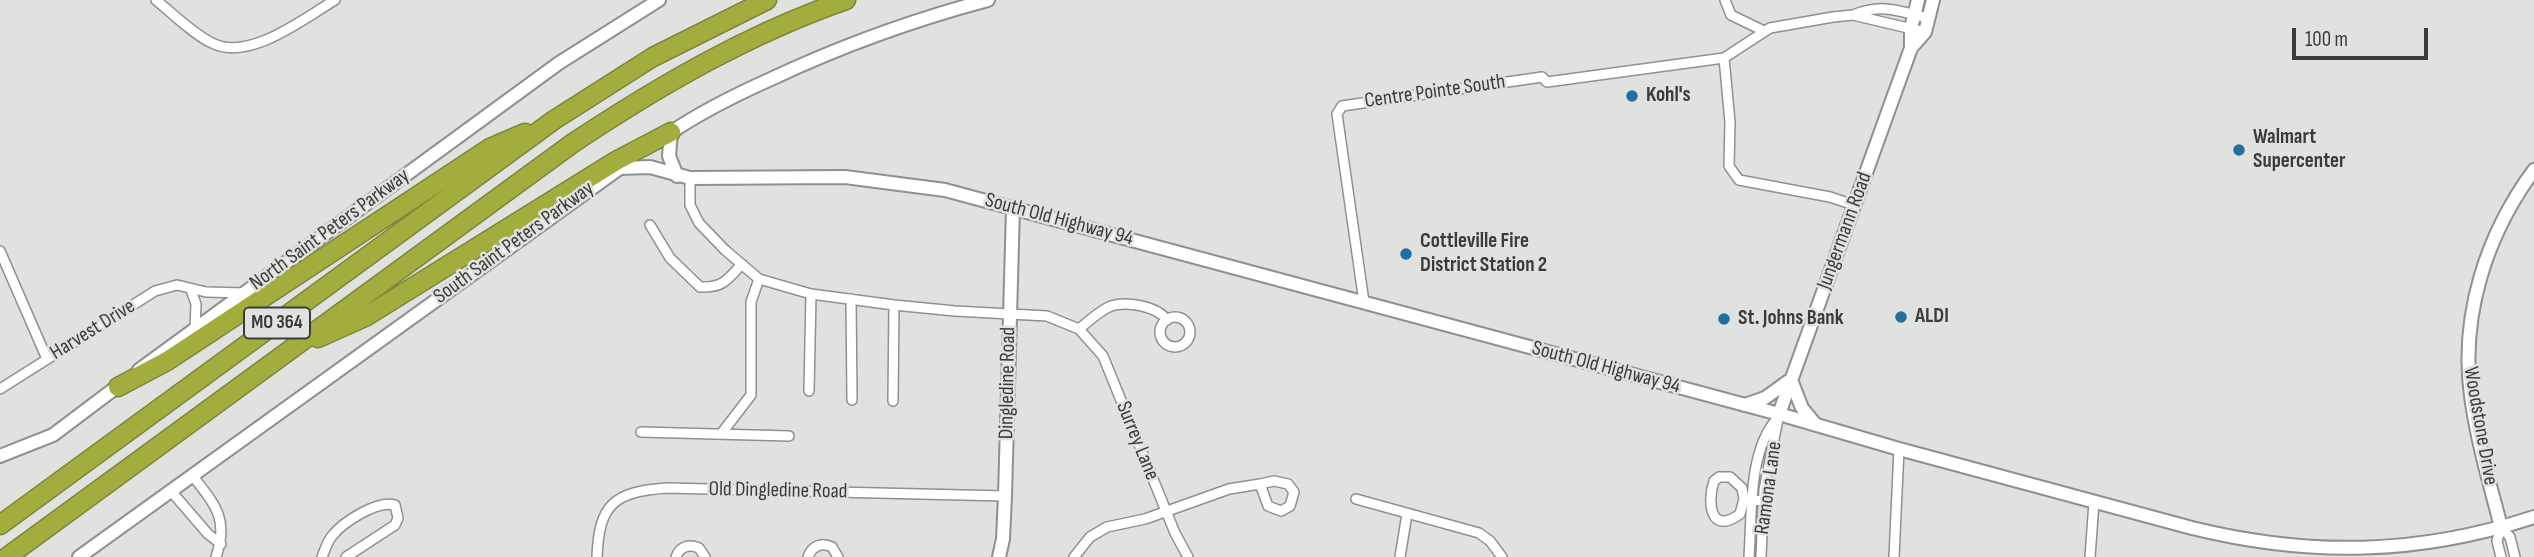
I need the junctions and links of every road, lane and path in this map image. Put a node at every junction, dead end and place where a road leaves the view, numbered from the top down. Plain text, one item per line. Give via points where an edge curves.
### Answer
1 (156, 0) edge
2 (335, 0) edge
3 (659, 0) edge
4 (768, 0) edge
5 (846, 0) edge
6 (988, 0) edge
7 (1725, 0) edge
8 (1918, 0) edge
9 (1933, 0) edge
10 (1853, 15) junction
11 (1915, 15) junction
12 (1928, 18) junction
13 (1918, 30) junction
14 (1764, 31) junction
15 (1724, 58) junction
16 (554, 120) junction
17 (671, 132) junction
18 (619, 168) junction
19 (2534, 170) edge
20 (683, 177) junction
21 (1854, 205) junction
22 (1013, 208) junction
23 (650, 225) dead end
24 (0, 251) edge
25 (742, 264) junction
26 (5, 275) edge
27 (759, 279) junction
28 (191, 290) junction
29 (244, 293) junction
30 (811, 294) junction
31 (851, 299) junction
32 (1364, 302) junction
33 (894, 305) junction
34 (1009, 315) junction
35 (1167, 320) dead end
36 (195, 329) junction
37 (1079, 329) junction
38 (286, 353) junction
39 (47, 359) junction
40 (1791, 380) junction
41 (118, 387) junction
42 (0, 388) edge
43 (809, 391) dead end
44 (852, 400) dead end
45 (893, 401) dead end
46 (1745, 405) junction
47 (1778, 417) junction
48 (1817, 425) junction
49 (641, 432) dead end
50 (721, 434) junction
51 (789, 436) dead end
52 (1899, 449) junction
53 (0, 456) edge
54 (192, 475) junction
55 (1259, 484) dead end
56 (171, 491) junction
57 (1005, 495) junction
58 (1356, 499) dead end
59 (1753, 500) junction
60 (2094, 502) junction
61 (1166, 512) junction
62 (1406, 514) junction
63 (2534, 517) edge
64 (0, 526) edge
65 (2501, 527) junction
66 (221, 544) junction
67 (7, 557) edge
68 (79, 557) edge
69 (216, 557) edge
70 (322, 557) edge
71 (346, 557) edge
72 (597, 557) edge
73 (676, 557) edge
74 (705, 557) edge
75 (808, 557) edge
76 (838, 557) edge
77 (999, 557) edge
78 (1074, 557) edge
79 (1188, 557) edge
80 (1399, 557) edge
81 (1502, 557) edge
82 (1749, 557) edge
83 (1761, 557) edge
84 (1894, 557) edge
85 (2090, 557) edge
86 (2501, 557) edge
87 (2515, 557) edge

1 - 2 street via 211,43 235,48 251,47
3 - 29 main road, North Saint Peters Parkway via 559,63
4 - 16 highway, MO 364 via 653,57
5 - 38 highway, MO 364 via 711,59 619,113
6 - 17 main road, South Saint Peters Parkway via 826,54 746,90
7 - 14 street via 1731,15
8 - 11 main road, Jungermann Road
9 - 12 main road, Jungermann Road
10 - 11 street, Centre Pointe South via 1871,8
10 - 13 street, Centre Pointe South
10 - 14 street, Centre Pointe South
11 - 12 street, Centre Pointe South
11 - 13 main road, Jungermann Road
12 - 13 main road, Jungermann Road
13 - 21 main road, Jungermann Road
14 - 15 street, Centre Pointe South
15 - 21 street via 1729,166 1739,180
15 - 32 street, Centre Pointe South via 1547,82 1542,77 1342,106 1337,114
16 - 41 highway via 490,148 167,360
16 - 64 highway, MO 364
17 - 18 main road, South Saint Peters Parkway
17 - 20 main road via 669,156
17 - 38 highway via 616,160 365,317
18 - 20 main road, South Old Highway 94 via 650,167
18 - 54 main road, South Saint Peters Parkway
19 - 65 main road, Woodstone Drive via 2493,238 2468,341 2471,397
20 - 22 main road, South Old Highway 94 via 867,178 945,190
20 - 25 street via 699,223
21 - 40 main road, Jungermann Road
22 - 32 main road, South Old Highway 94
22 - 34 main road, Dingledine Road
23 - 25 street via 670,258 700,287 722,285
24 - 26 street
25 - 27 street
26 - 39 street
27 - 30 street
27 - 50 street via 751,302 751,395
28 - 29 street, Harvest Drive
28 - 36 street via 196,304
28 - 39 street, Harvest Drive via 177,285 156,291
29 - 36 main road, North Saint Peters Parkway
30 - 31 street
30 - 43 street
31 - 33 street
31 - 44 street
32 - 46 main road, South Old Highway 94
33 - 34 street
33 - 45 street
34 - 37 street via 1047,316
34 - 57 main road, Dingledine Road
35 - 37 street via 1162,313 1135,304 1112,306
36 - 41 main road, North Saint Peters Parkway
37 - 61 street, Surrey Lane via 1103,356
38 - 67 highway, MO 364
39 - 42 street, Harvest Drive
40 - 46 main road
40 - 47 main road, Jungermann Road
40 - 48 main road via 1802,408
41 - 53 main road, North Saint Peters Parkway via 53,435
46 - 47 main road, South Old Highway 94
47 - 48 main road, South Old Highway 94
47 - 59 street, Ramona Lane via 1776,439
48 - 52 main road, South Old Highway 94
49 - 50 street
50 - 51 street
52 - 60 main road, South Old Highway 94
52 - 84 street
54 - 56 main road, South Saint Peters Parkway
54 - 66 street via 217,507
55 - 61 street via 1229,489
56 - 66 street
56 - 68 main road, South Saint Peters Parkway
57 - 72 street, Old Dingledine Road via 645,490 619,498 605,513
57 - 77 main road, Dingledine Road
58 - 62 street
59 - 59 street via 1735,479 1725,475 1712,487 1710,506 1718,521 1733,519
59 - 82 street, Ramona Lane
59 - 83 street, Ramona Lane
60 - 65 main road, South Old Highway 94 via 2235,539 2300,547 2417,545
60 - 85 street
61 - 78 street via 1107,527 1090,537
61 - 79 street, Surrey Lane
62 - 80 street
62 - 81 street via 1479,533
63 - 65 main road, South Old Highway 94
65 - 86 street, Woodstone Drive via 2497,541
65 - 87 street, Woodstone Drive via 2510,537
66 - 69 street
70 - 71 street via 331,537 343,527 379,504 395,505 395,525
73 - 74 street via 690,545
75 - 76 street via 822,544 832,547

